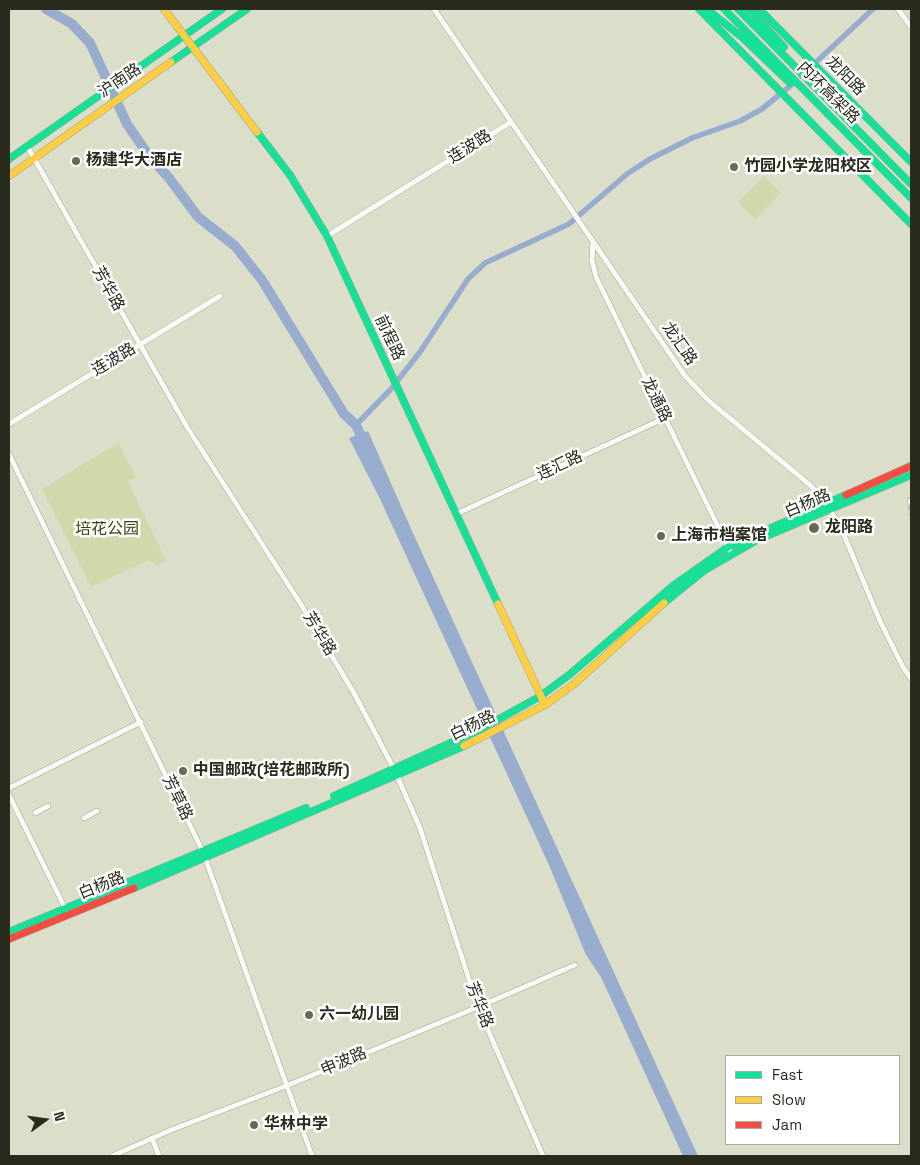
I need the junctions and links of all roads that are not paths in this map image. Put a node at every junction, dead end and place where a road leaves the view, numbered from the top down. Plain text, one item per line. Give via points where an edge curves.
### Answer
1 (164, 9) edge
2 (222, 9) edge
3 (247, 9) edge
4 (434, 9) edge
5 (700, 9) edge
6 (707, 9) edge
7 (724, 9) edge
8 (738, 9) edge
9 (748, 9) edge
10 (760, 9) edge
11 (898, 9) edge
12 (911, 27) edge
13 (185, 34) junction
14 (193, 47) junction
15 (795, 63) junction
16 (784, 74) junction
17 (511, 122) junction
18 (27, 146) junction
19 (35, 157) junction
20 (9, 159) edge
21 (911, 162) edge
22 (9, 176) edge
23 (911, 184) edge
24 (911, 198) edge
25 (911, 224) edge
26 (326, 236) junction
27 (593, 243) junction
28 (220, 296) dead end
29 (139, 345) junction
30 (665, 418) junction
31 (9, 424) edge
32 (9, 454) edge
33 (911, 466) edge
34 (911, 475) edge
35 (828, 506) junction
36 (456, 514) junction
37 (730, 550) junction
38 (911, 679) edge
39 (539, 697) junction
40 (544, 705) junction
41 (141, 722) junction
42 (396, 773) junction
43 (9, 788) edge
44 (9, 795) edge
45 (48, 806) dead end
46 (96, 812) dead end
47 (35, 813) dead end
48 (84, 818) dead end
49 (204, 856) junction
50 (67, 912) junction
51 (9, 932) edge
52 (9, 939) edge
53 (575, 965) dead end
54 (478, 1007) junction
55 (286, 1086) junction
56 (152, 1138) junction
57 (112, 1156) edge
58 (159, 1156) edge
59 (312, 1156) edge
60 (543, 1156) edge

1 - 13 main road, 前程路
2 - 13 main road, 沪南路
3 - 14 main road, 沪南路
4 - 17 street, 龙汇路
5 - 25 main road
6 - 16 main road
7 - 16 main road, 内环高架路
8 - 15 main road, 内环高架路
9 - 15 main road
10 - 21 main road, 龙阳路
11 - 12 street
13 - 14 main road, 前程路
13 - 18 main road, 沪南路
14 - 19 main road, 沪南路
14 - 26 main road, 前程路 via 290,175
15 - 23 main road, 内环高架路
16 - 24 main road, 内环高架路
17 - 26 street, 连波路
17 - 27 street, 龙汇路
18 - 19 street, 芳华路
18 - 20 main road, 沪南路
19 - 22 main road, 沪南路
19 - 29 street, 芳华路
26 - 36 main road, 前程路
27 - 30 street, 龙通路 via 596,277
27 - 35 street, 龙汇路 via 691,383 810,485
28 - 29 street, 连波路
29 - 31 street, 连波路
29 - 42 street, 芳华路 via 187,427 321,637
30 - 36 street, 连汇路
30 - 37 street, 龙通路
32 - 41 street, 芳草路
33 - 35 main road, 白杨路
34 - 35 main road, 白杨路
35 - 37 main road, 白杨路
35 - 38 street, 龙汇路 via 844,535 880,621
36 - 39 main road, 前程路
37 - 39 main road, 白杨路 via 674,585 569,676
37 - 40 main road, 白杨路 via 680,588 596,665
39 - 40 main road, 前程路
39 - 42 main road, 白杨路
40 - 42 main road, 白杨路 via 487,736
41 - 43 street
41 - 49 street, 芳草路
42 - 49 main road, 白杨路
42 - 54 street, 芳华路 via 420,828
44 - 50 street
45 - 47 street
46 - 48 street
49 - 50 main road, 白杨路
49 - 55 street, 芳草路
50 - 51 main road, 白杨路
50 - 52 main road, 白杨路
53 - 54 street, 申波路
54 - 55 street, 申波路
54 - 60 street, 芳华路
55 - 56 street, 申波路
55 - 59 street, 芳草路
56 - 57 street, 申波路
56 - 58 street

